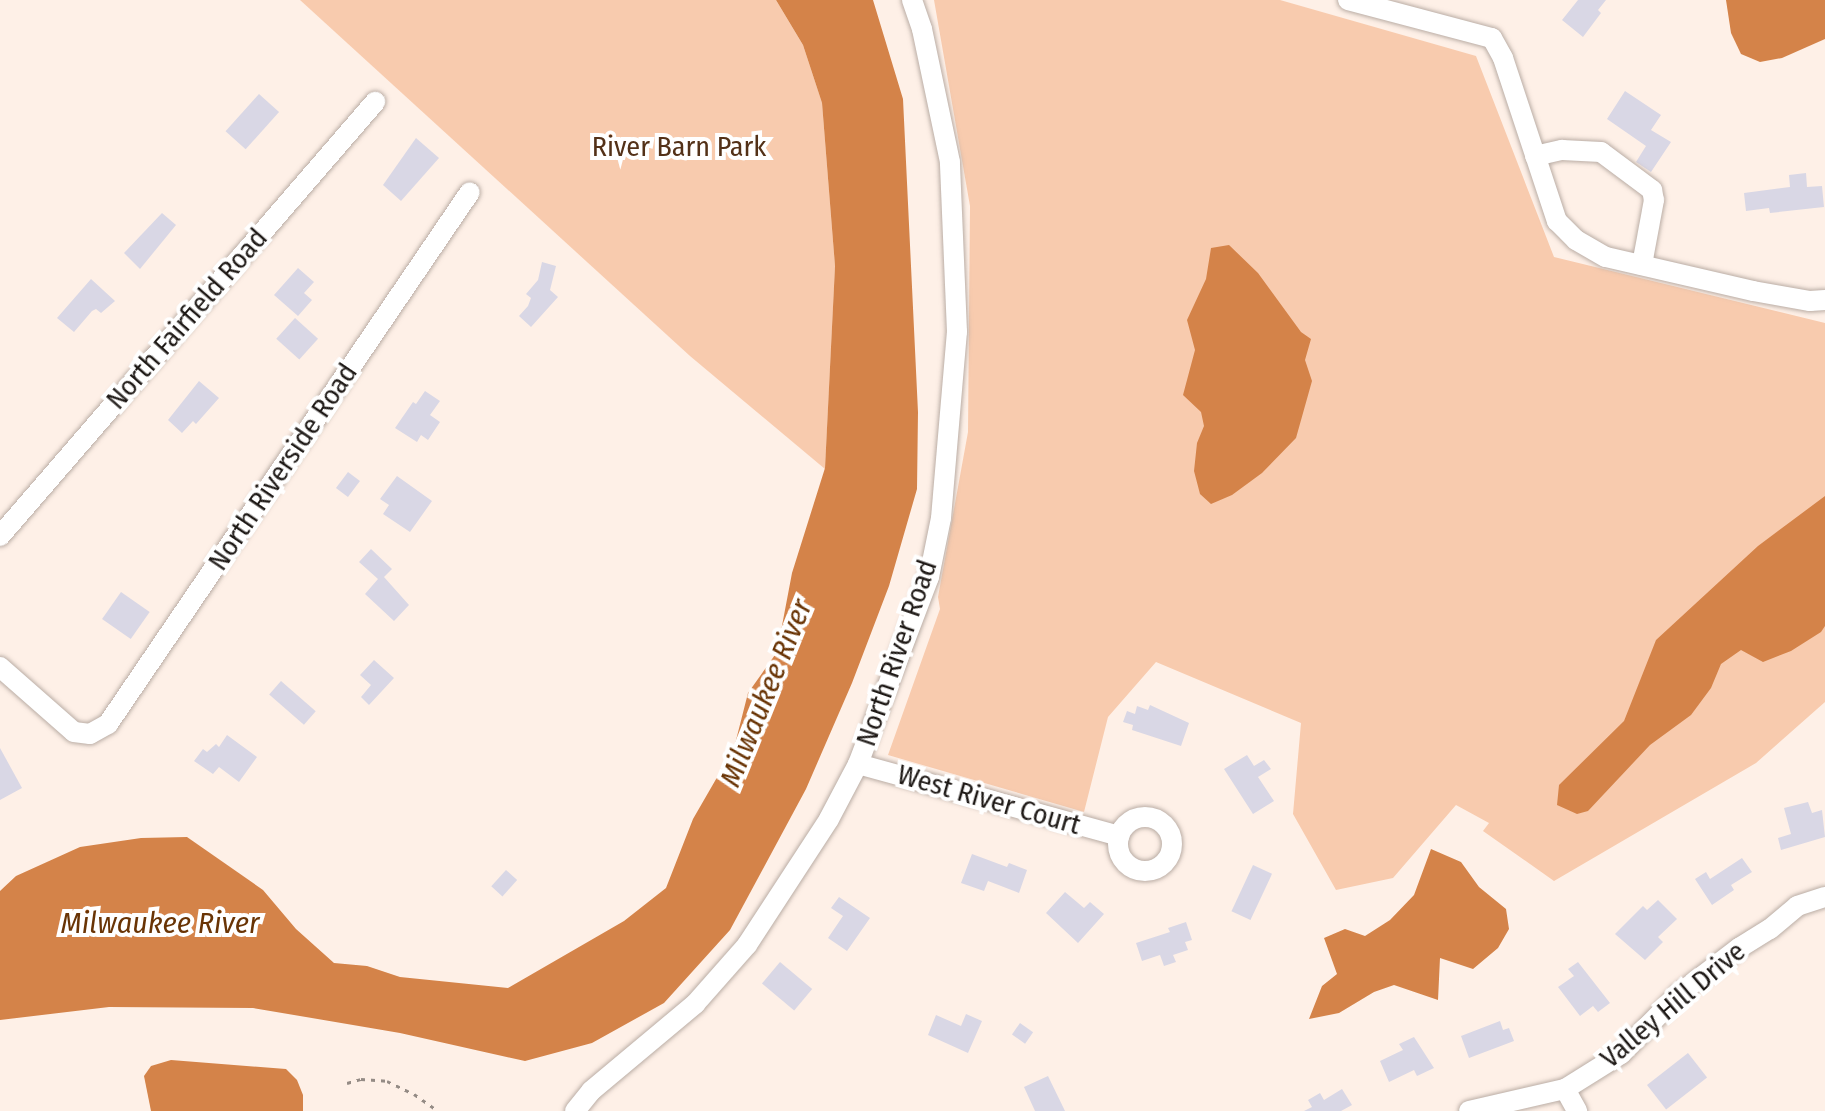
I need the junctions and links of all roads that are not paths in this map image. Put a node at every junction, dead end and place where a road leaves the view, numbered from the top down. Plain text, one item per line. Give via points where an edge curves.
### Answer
1 (912, 0) edge
2 (1348, 0) edge
3 (375, 102) dead end
4 (1535, 156) junction
5 (470, 192) dead end
6 (1642, 265) junction
7 (1825, 300) edge
8 (0, 536) edge
9 (0, 667) edge
10 (858, 764) junction
11 (1119, 836) dead end
12 (1825, 897) edge
13 (1565, 1089) junction
14 (575, 1111) edge
15 (1469, 1111) edge
16 (1577, 1111) edge

1 - 10 street, North River Road via 950,162 957,332 941,518 929,577
2 - 4 street via 1492,38
3 - 8 street, North Fairfield Road
4 - 6 street via 1557,221 1576,240 1606,257
4 - 6 street via 1562,150 1601,152 1652,190
5 - 9 street, North Riverside Road via 108,724 90,734 74,732
6 - 7 street via 1753,291
10 - 11 street, West River Court
10 - 14 street, North River Road via 829,819 747,945 695,1004 591,1091
12 - 13 street, Valley Hill Drive via 1797,906 1739,948 1679,994 1621,1054
13 - 15 street, Valley Hill Drive
13 - 16 street

